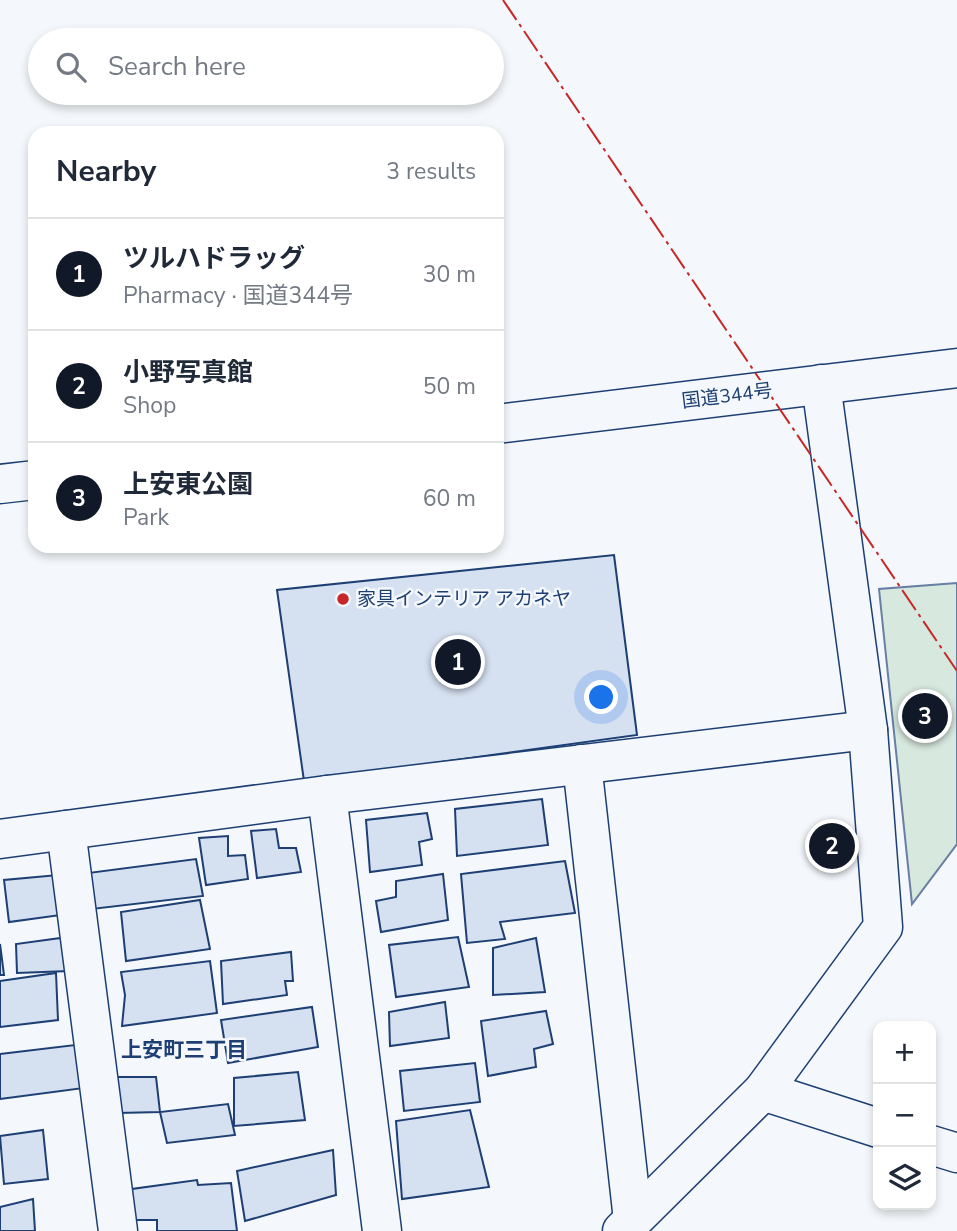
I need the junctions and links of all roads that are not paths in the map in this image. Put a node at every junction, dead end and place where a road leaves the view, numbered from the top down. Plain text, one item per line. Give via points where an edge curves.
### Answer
1 (957, 368) edge
2 (821, 384) junction
3 (504, 423) edge
4 (28, 481) edge
5 (0, 484) edge
6 (868, 730) junction
7 (582, 764) junction
8 (327, 795) junction
9 (66, 830) junction
10 (0, 839) edge
11 (763, 1091) junction
12 (873, 1126) edge
13 (936, 1147) edge
14 (957, 1153) edge
15 (628, 1226) edge
16 (118, 1231) edge
17 (382, 1231) edge

1 - 2 main road, 国道344号
2 - 3 main road, 国道344号
2 - 6 main road
4 - 5 main road
6 - 7 main road
6 - 11 main road via 883,926
7 - 8 main road
7 - 15 main road
8 - 9 main road
8 - 17 main road
9 - 10 main road
9 - 16 main road
11 - 12 main road
11 - 15 main road
13 - 14 main road

